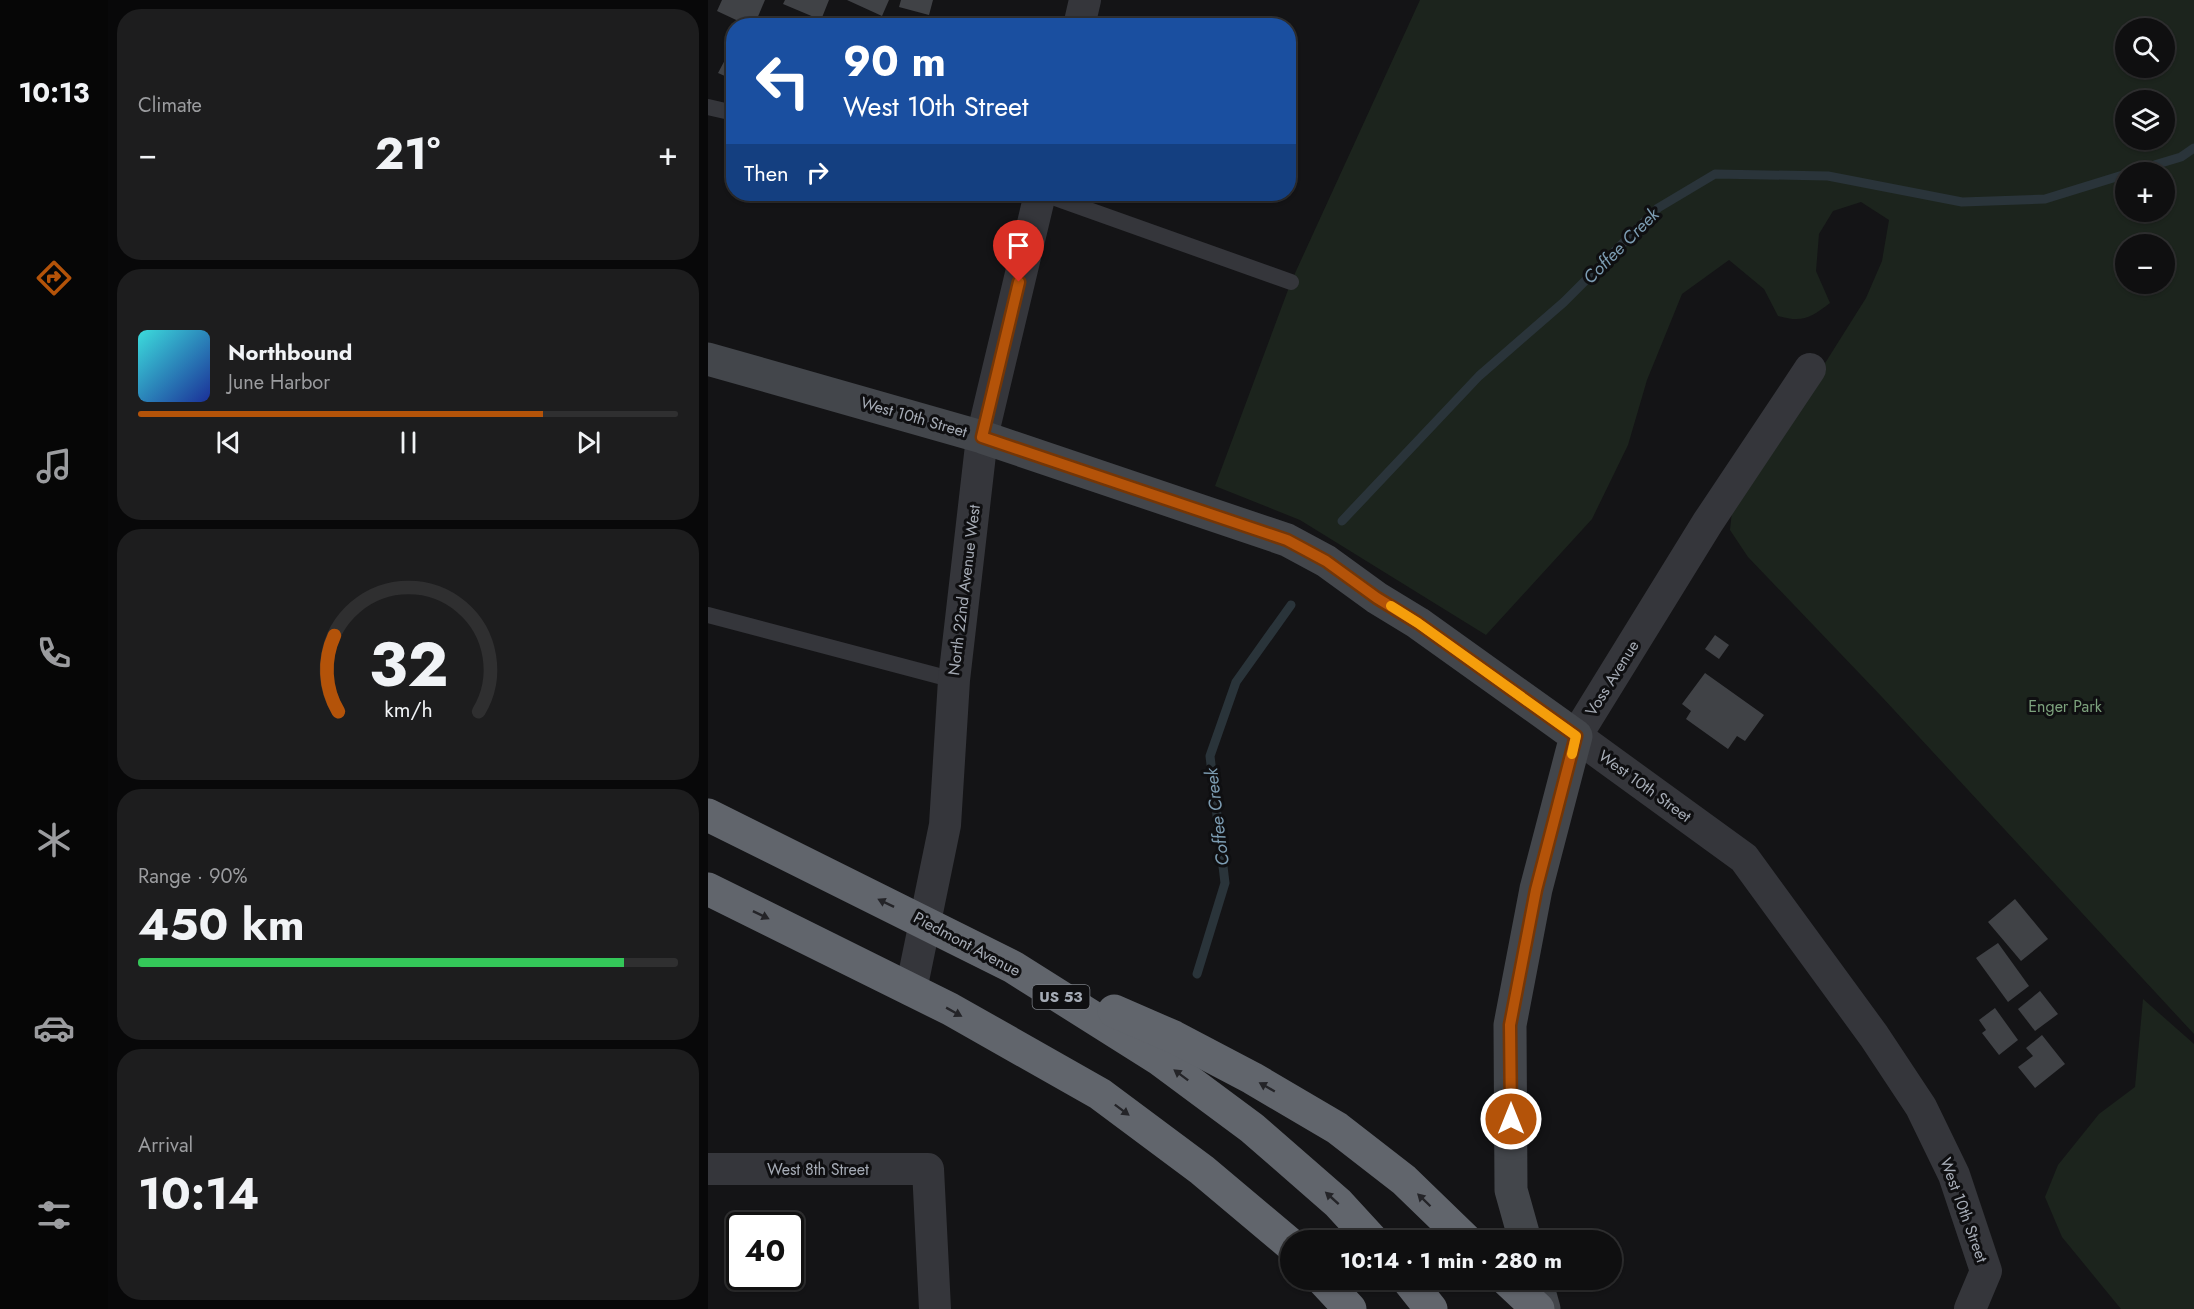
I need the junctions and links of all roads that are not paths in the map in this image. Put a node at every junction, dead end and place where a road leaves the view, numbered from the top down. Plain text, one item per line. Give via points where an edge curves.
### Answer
1 (1085, 0) edge
2 (1081, 18) edge
3 (708, 107) edge
4 (726, 111) edge
5 (1040, 201) edge
6 (1062, 201) edge
7 (1291, 282) dead end
8 (708, 359) edge
9 (1810, 369) dead end
10 (982, 437) junction
11 (708, 615) edge
12 (954, 680) junction
13 (1576, 736) junction
14 (708, 815) edge
15 (708, 889) edge
16 (925, 921) junction
17 (1013, 967) junction
18 (911, 990) junction
19 (708, 1169) edge
20 (1363, 1230) edge
21 (1456, 1230) edge
22 (1522, 1230) edge
23 (1280, 1236) edge
24 (1332, 1290) edge
25 (1416, 1290) edge
26 (1518, 1290) edge
27 (1539, 1290) edge
28 (934, 1309) edge
29 (1350, 1309) edge
30 (1431, 1309) edge
31 (1538, 1309) edge
32 (1544, 1309) edge
33 (1970, 1309) edge

1 - 2 street
3 - 4 lane
5 - 10 street, North 22nd Avenue West
6 - 7 lane
8 - 10 street, West 10th Street
9 - 13 street, Voss Avenue via 1708,522
10 - 12 street, North 22nd Avenue West
10 - 13 street, West 10th Street via 1297,545 1418,623
11 - 12 lane
12 - 16 street, North 22nd Avenue West via 945,825
13 - 22 street, Voss Avenue via 1536,890 1510,1025 1511,1190
13 - 33 street, West 10th Street via 1744,858 1874,1036 1921,1107 1954,1175 1986,1271
16 -> 14 highway, Piedmont Avenue / US 53
15 -> 18 highway
16 - 17 highway, Piedmont Avenue / US 53
16 - 18 street, North 22nd Avenue West
20 -> 17 highway, Piedmont Avenue / US 53 via 1338,1203 1252,1128 1159,1059
21 -> 17 highway via 1404,1180 1337,1128 1174,1037
18 -> 23 highway via 1100,1094 1202,1170
19 - 28 street, West 8th Street via 928,1169
24 - 29 highway
25 - 30 highway
26 - 31 highway
27 - 32 street

